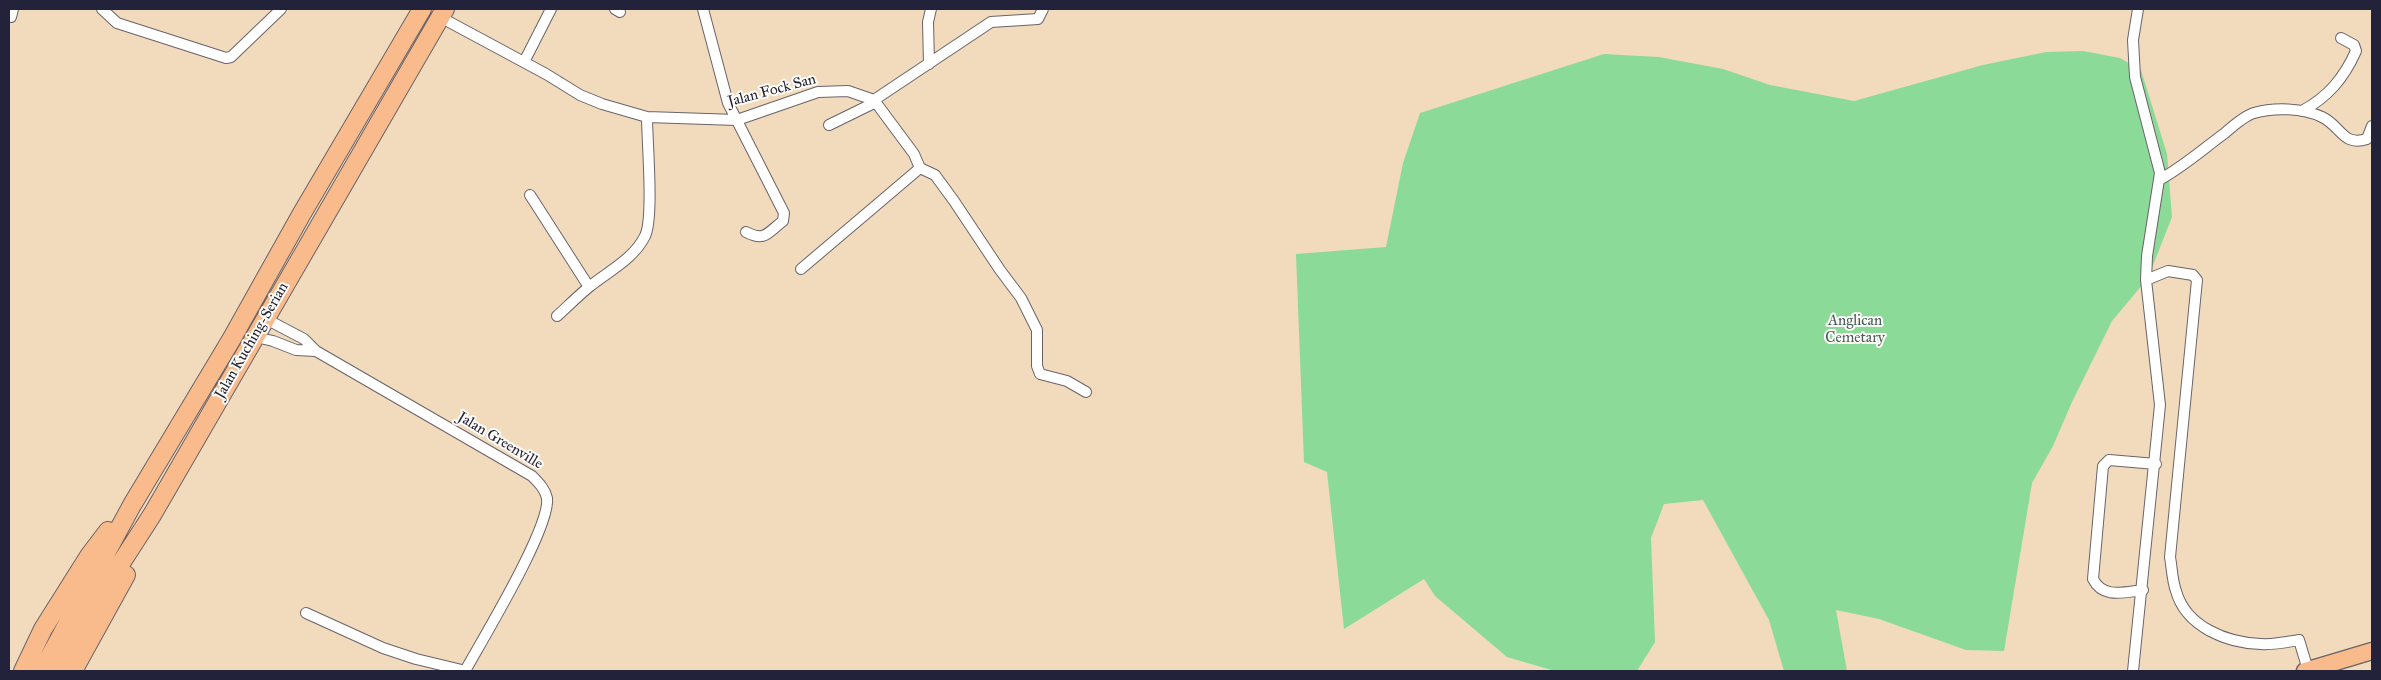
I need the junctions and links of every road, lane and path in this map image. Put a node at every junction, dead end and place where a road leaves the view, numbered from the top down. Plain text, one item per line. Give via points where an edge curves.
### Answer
1 (102, 9) edge
2 (281, 9) edge
3 (422, 9) edge
4 (551, 9) edge
5 (703, 9) edge
6 (931, 9) edge
7 (1043, 9) edge
8 (2138, 9) edge
9 (442, 13) edge
10 (2341, 38) dead end
11 (524, 62) junction
12 (929, 64) junction
13 (875, 101) junction
14 (2302, 111) junction
15 (647, 117) junction
16 (737, 120) junction
17 (829, 125) dead end
18 (2372, 126) edge
19 (920, 168) junction
20 (2159, 180) junction
21 (530, 195) dead end
22 (746, 232) dead end
23 (801, 268) dead end
24 (2146, 280) junction
25 (589, 287) junction
26 (557, 316) dead end
27 (266, 319) junction
28 (256, 337) junction
29 (316, 351) junction
30 (1086, 392) dead end
31 (2156, 464) junction
32 (132, 505) junction
33 (152, 515) junction
34 (2143, 590) junction
35 (306, 613) dead end
36 (2372, 651) edge
37 (23, 671) edge
38 (42, 671) edge
39 (58, 671) edge
40 (73, 671) edge
41 (466, 671) edge
42 (2134, 671) edge
43 (2306, 671) edge

1 - 2 street via 117,22 226,58 231,57
3 - 32 highway, Jalan Kuching-Serian
4 - 11 street
5 - 16 street via 728,103
6 - 12 street via 928,22
7 - 12 street via 1038,19 991,22
8 - 20 street via 2133,40 2136,77 2156,153
9 - 11 street, Jalan Fock San
9 - 27 highway, Jalan Kuching-Serian
10 - 14 street via 2354,45 2356,52 2352,61 2333,89
11 - 15 street, Jalan Fock San via 587,98
12 - 13 street
13 - 16 street, Jalan Fock San via 848,91 818,92
13 - 17 street
13 - 19 street via 914,154
14 - 18 street via 2322,117 2349,140 2358,142 2367,139
14 - 20 street via 2271,110 2252,114
15 - 16 street, Jalan Fock San
15 - 25 street via 648,230 637,248
16 - 22 street via 785,217 764,237 758,238
19 - 23 street
19 - 30 street via 935,175 1021,298 1037,330 1040,374 1067,381
20 - 24 street via 2146,256
21 - 25 street
24 - 31 street via 2160,390
24 - 43 street via 2168,271 2193,275 2197,280 2170,557 2178,598 2198,623 2231,640 2262,644 2299,640
25 - 26 street
27 - 28 highway, Jalan Kuching-Serian
27 - 29 street, Jalan Greenville via 304,339
28 - 29 street, Jalan Greenville via 296,350
28 - 33 highway, Jalan Kuching-Serian
29 - 41 street, Jalan Greenville via 532,476 542,485 547,499 543,520 526,560
31 - 34 street
31 - 34 street via 2109,460 2103,466 2093,579 2097,588 2106,593
32 - 37 highway via 89,556 42,629
32 - 38 highway, Jalan Kuching-Serian
33 - 39 highway, Jalan Kuching-Serian
33 - 40 highway via 138,551
34 - 42 street
35 - 41 street via 383,648
36 - 43 main road

